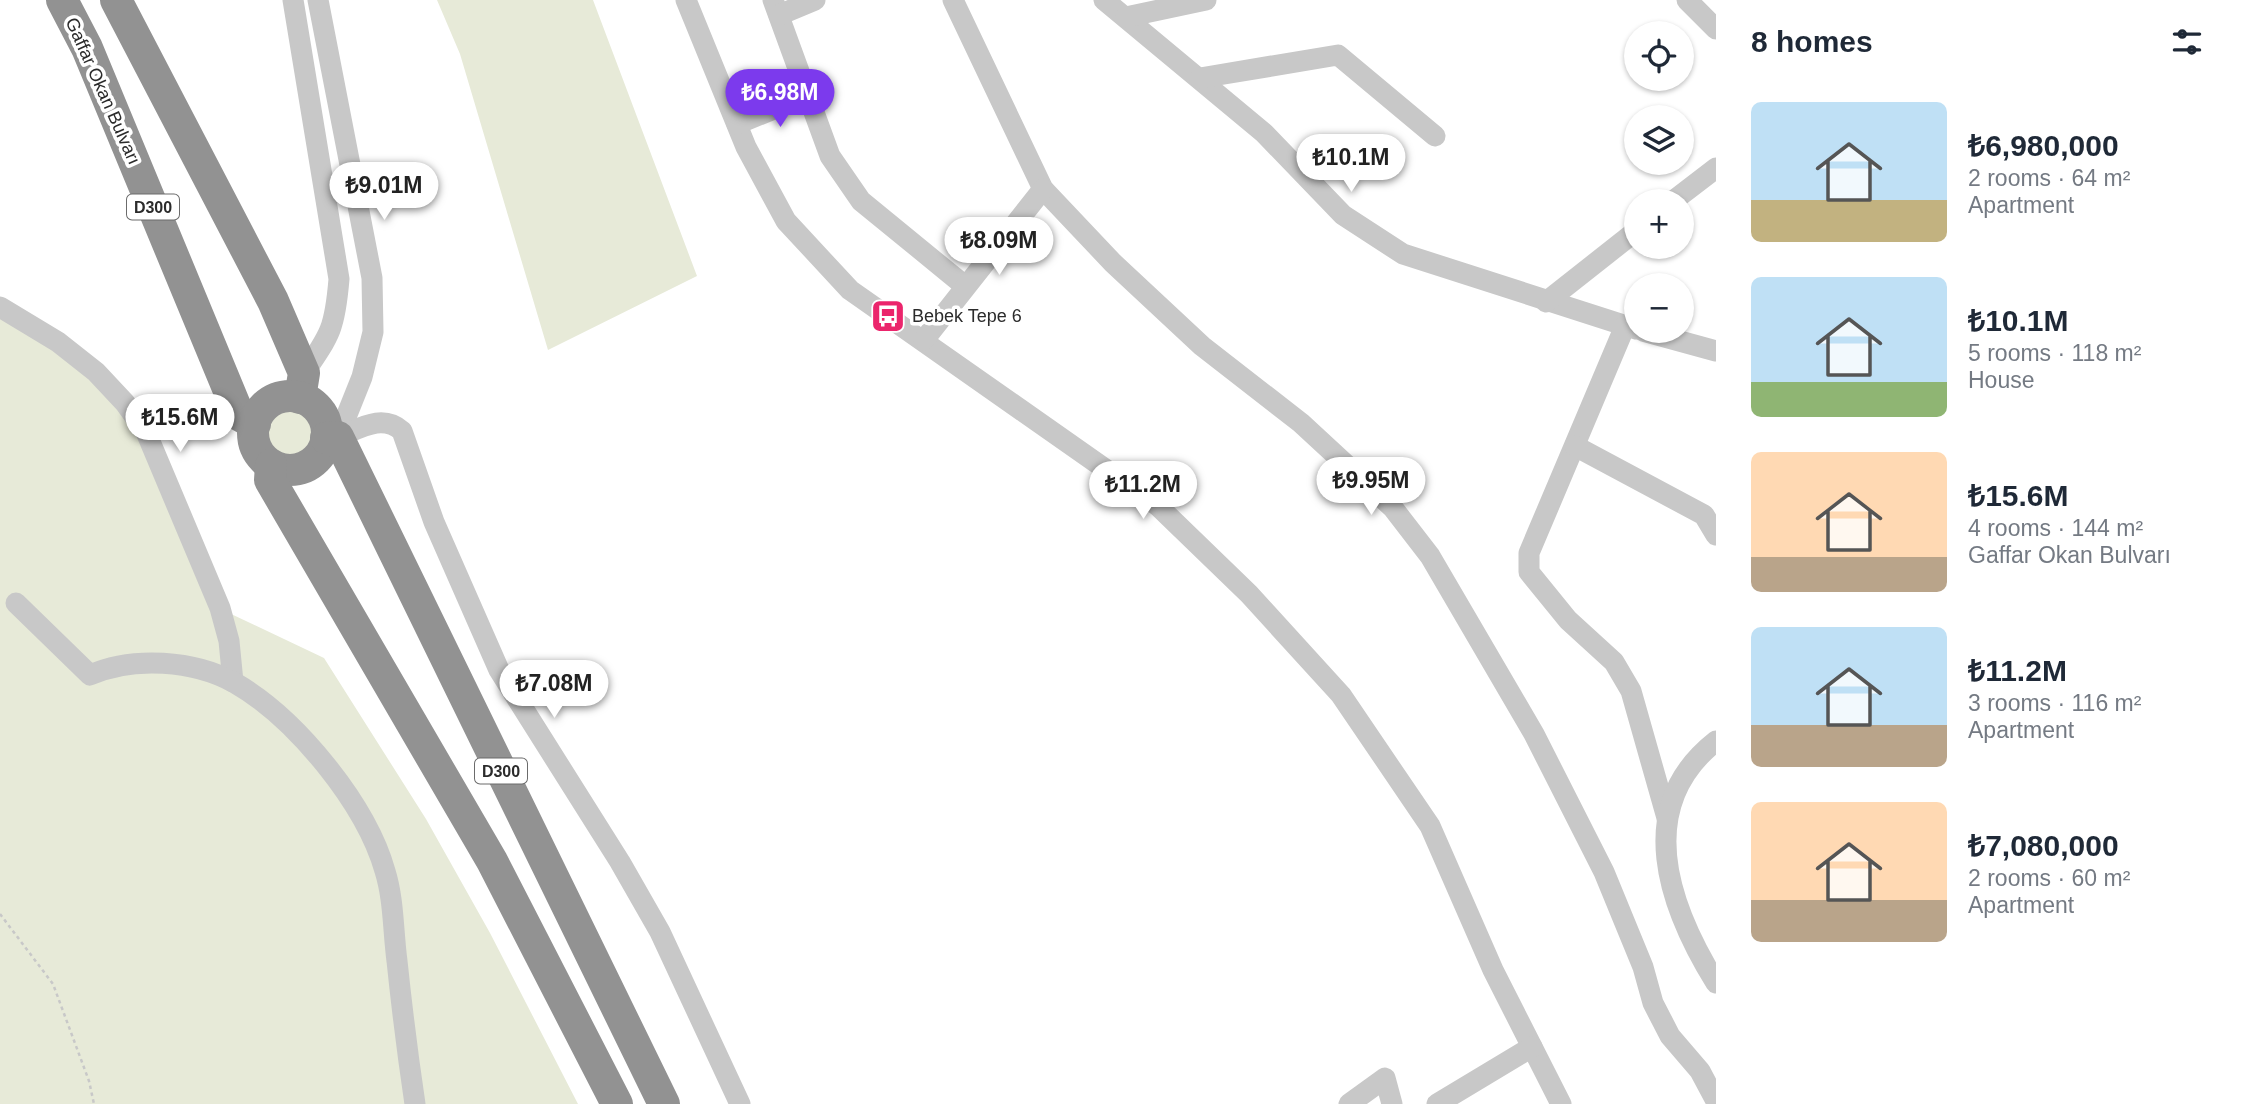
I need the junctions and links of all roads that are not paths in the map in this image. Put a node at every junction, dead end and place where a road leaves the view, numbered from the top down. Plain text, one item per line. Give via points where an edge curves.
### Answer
1 (62, 0) edge
2 (116, 0) edge
3 (293, 0) edge
4 (318, 0) edge
5 (686, 0) edge
6 (814, 0) edge
7 (953, 0) edge
8 (1104, 0) edge
9 (1206, 0) edge
10 (1687, 0) edge
11 (776, 7) edge
12 (1126, 17) junction
13 (1716, 29) edge
14 (1200, 78) junction
15 (808, 95) junction
16 (737, 124) junction
17 (1435, 136) dead end
18 (1716, 168) edge
19 (1042, 189) junction
20 (1689, 189) edge
21 (1624, 240) edge
22 (965, 286) junction
23 (1546, 302) junction
24 (0, 307) edge
25 (1624, 326) edge
26 (924, 340) junction
27 (1628, 343) edge
28 (1687, 343) edge
29 (1716, 351) edge
30 (302, 386) junction
31 (247, 419) junction
32 (332, 438) junction
33 (1575, 446) junction
34 (271, 472) junction
35 (1716, 535) edge
36 (16, 603) dead end
37 (233, 682) junction
38 (1714, 749) edge
39 (1667, 818) junction
40 (1716, 983) edge
41 (1532, 1047) junction
42 (1716, 1101) edge
43 (415, 1104) edge
44 (617, 1104) edge
45 (664, 1104) edge
46 (740, 1104) edge
47 (1349, 1104) edge
48 (1392, 1104) edge
49 (1437, 1104) edge
50 (1561, 1104) edge

1 - 31 highway, Gaffar Okan Bulvarı / D300
2 - 30 highway via 273,302
3 - 30 street via 339,279 336,318
4 - 32 street via 372,278 373,332 362,377
5 - 16 street
6 - 11 street
7 - 19 street
8 - 12 street
9 - 12 street
10 - 13 street
11 - 15 street
12 - 14 street
14 - 17 street via 1338,55
14 - 23 street via 1264,133 1343,215 1403,254
15 - 16 street
15 - 22 street via 830,156 861,201
16 - 26 street via 786,221 849,290
18 - 20 street
19 - 22 street
19 - 42 street via 1202,346 1301,423 1393,508 1430,556 1534,734 1604,872 1670,1036 1700,1071
21 - 23 street
22 - 26 street
23 - 25 street
24 - 37 street via 58,342 96,372 146,432 219,608 229,641
26 - 41 street via 1158,506 1249,594 1341,695 1430,826
27 - 33 street
28 - 29 street
30 - 31 highway
30 - 32 highway
31 - 34 highway, Gaffar Okan Bulvarı via 258,452
32 - 34 highway via 308,466
32 - 45 highway, D300
32 - 46 street via 382,422 402,431 434,522 499,670 660,932
33 - 35 street via 1704,515
33 - 39 street via 1527,566 1568,620 1614,662 1631,691
34 - 44 highway, D300 via 492,861
36 - 37 street via 90,675 117,665 147,662
37 - 43 street via 306,744 359,814 379,852 390,892
38 - 39 street via 1696,758 1676,789
39 - 40 street via 1665,849 1674,898 1694,947
41 - 49 street
41 - 50 street
47 - 48 street via 1385,1078

